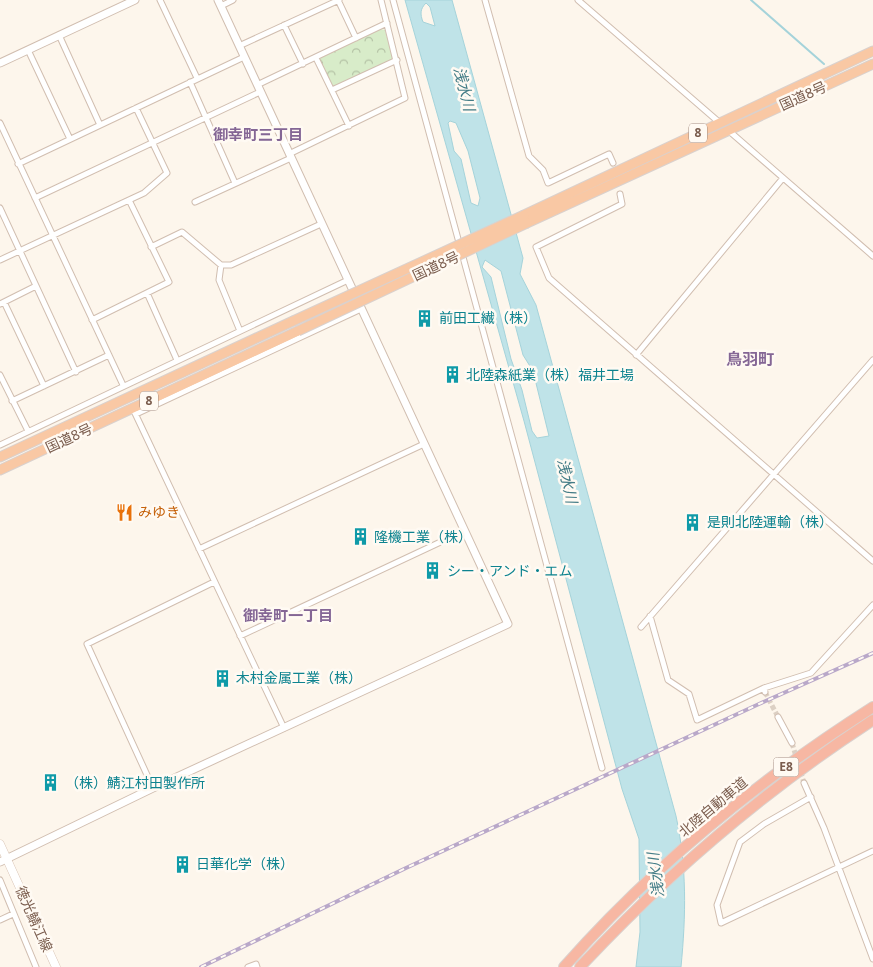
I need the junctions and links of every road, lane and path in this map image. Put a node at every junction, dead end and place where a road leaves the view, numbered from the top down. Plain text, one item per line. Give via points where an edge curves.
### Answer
1 (135, 0) edge
2 (160, 0) edge
3 (233, 0) edge
4 (338, 0) edge
5 (381, 0) edge
6 (393, 0) edge
7 (485, 0) edge
8 (578, 0) edge
9 (219, 3) edge
10 (387, 23) junction
11 (284, 25) junction
12 (59, 35) junction
13 (356, 38) junction
14 (239, 46) junction
15 (28, 50) junction
16 (873, 52) edge
17 (244, 57) junction
18 (316, 58) junction
19 (397, 60) junction
20 (0, 63) edge
21 (303, 64) junction
22 (873, 64) edge
23 (197, 78) junction
24 (190, 82) junction
25 (259, 88) junction
26 (332, 90) junction
27 (136, 108) junction
28 (206, 118) junction
29 (0, 123) edge
30 (720, 123) junction
31 (100, 125) junction
32 (349, 126) junction
33 (728, 130) junction
34 (70, 139) junction
35 (153, 143) junction
36 (290, 156) junction
37 (613, 163) dead end
38 (18, 164) junction
39 (783, 178) junction
40 (235, 183) junction
41 (620, 194) dead end
42 (35, 198) junction
43 (130, 200) junction
44 (195, 202) dead end
45 (0, 208) edge
46 (1, 215) edge
47 (526, 219) junction
48 (321, 224) junction
49 (53, 235) junction
50 (151, 247) junction
51 (20, 251) junction
52 (873, 256) edge
53 (0, 260) edge
54 (221, 264) junction
55 (348, 280) junction
56 (36, 286) junction
57 (147, 293) junction
58 (2, 303) edge
59 (361, 309) junction
60 (92, 320) junction
61 (240, 331) junction
62 (109, 355) junction
63 (636, 355) junction
64 (177, 360) junction
65 (873, 360) edge
66 (76, 372) junction
67 (0, 375) edge
68 (123, 385) junction
69 (44, 386) junction
70 (12, 401) junction
71 (134, 411) junction
72 (28, 432) junction
73 (424, 444) junction
74 (0, 445) edge
75 (0, 457) edge
76 (0, 470) edge
77 (772, 474) junction
78 (464, 531) junction
79 (199, 549) junction
80 (873, 562) edge
81 (214, 582) junction
82 (873, 605) edge
83 (650, 616) junction
84 (641, 627) dead end
85 (240, 636) junction
86 (873, 707) edge
87 (778, 717) tunnel mouth
88 (873, 720) edge
89 (284, 728) junction
90 (792, 743) tunnel mouth
91 (602, 768) dead end
92 (804, 783) tunnel mouth
93 (154, 788) junction
94 (811, 797) junction
95 (0, 844) edge
96 (873, 851) edge
97 (4, 861) edge
98 (839, 866) junction
99 (0, 880) edge
100 (13, 914) junction
101 (0, 920) edge
102 (873, 959) edge
103 (36, 967) edge
104 (56, 967) edge
105 (248, 967) edge
106 (257, 967) edge
107 (564, 967) edge
108 (580, 967) edge

1 - 12 street
2 - 23 street
3 - 9 street
4 - 11 street
4 - 13 street
5 - 10 street
6 - 91 street
7 - 37 street via 529,156 543,170 548,183 609,154
8 - 30 street
9 - 14 street
10 - 13 street
10 - 19 street
11 - 14 street
11 - 21 street
12 - 15 street
12 - 31 street
13 - 18 street
14 - 17 street
15 - 20 street
15 - 34 street
16 - 30 highway, 国道8号 / 8
17 - 23 street
17 - 25 street
18 - 21 street
18 - 26 street
19 - 26 street
19 - 32 street via 405,98
21 - 25 street
22 - 33 highway, 国道8号 / 8
23 - 24 street
24 - 27 street
24 - 28 street
25 - 28 street
25 - 36 street
26 - 32 street
27 - 31 street
27 - 35 street
28 - 35 street
28 - 40 street
29 - 38 street
30 - 47 highway, 国道8号 / 8
31 - 34 street
32 - 36 street
33 - 39 street
33 - 47 highway, 国道8号 / 8
34 - 38 street
35 - 42 street
35 - 43 street via 167,173 144,193
36 - 40 street
36 - 48 street
38 - 42 street
39 - 52 street
39 - 63 street
40 - 44 street
41 - 63 street via 622,204 536,247 549,278
42 - 49 street
43 - 49 street
43 - 50 street
45 - 46 street
46 - 51 street
47 - 71 highway, 国道8号 / 8, bridge
47 - 75 highway, 国道8号 / 8, bridge via 293,321
48 - 54 street via 242,261
48 - 55 street
49 - 51 street
49 - 60 street
50 - 54 street via 182,232
50 - 57 street via 169,282
51 - 53 street
51 - 56 street
54 - 61 street via 219,280
55 - 59 street
55 - 61 street
56 - 58 street
56 - 66 street
57 - 60 street
57 - 64 street
58 - 69 street
59 - 71 street
59 - 73 street
60 - 62 street
61 - 64 street
62 - 66 street
62 - 68 street
63 - 77 street
64 - 68 street
65 - 77 street
66 - 69 street
67 - 70 street
68 - 72 street
69 - 70 street
70 - 72 street
71 - 76 highway, 国道8号 / 8
71 - 79 street
72 - 74 street
73 - 78 street
73 - 79 street
77 - 80 street
77 - 83 street
78 - 85 street
78 - 89 street via 508,624
79 - 81 street
81 - 85 street
81 - 93 street via 88,644
82 - 83 street via 811,673 697,720 689,694 668,680
83 - 84 street
85 - 89 street
86 - 107 highway, 北陸自動車道 / E8 via 793,761 702,833
87 - 90 street
88 - 108 highway, 北陸自動車道 / E8 via 798,771 705,845 613,931
89 - 93 street
92 - 94 street
93 - 97 street
94 - 98 street
94 - 98 street via 740,842 717,905 721,923
95 - 97 main road, 徳光鯖江線
96 - 98 street
97 - 104 main road, 徳光鯖江線
98 - 102 street
99 - 100 street
100 - 101 street
100 - 103 street
105 - 106 street via 256,964

